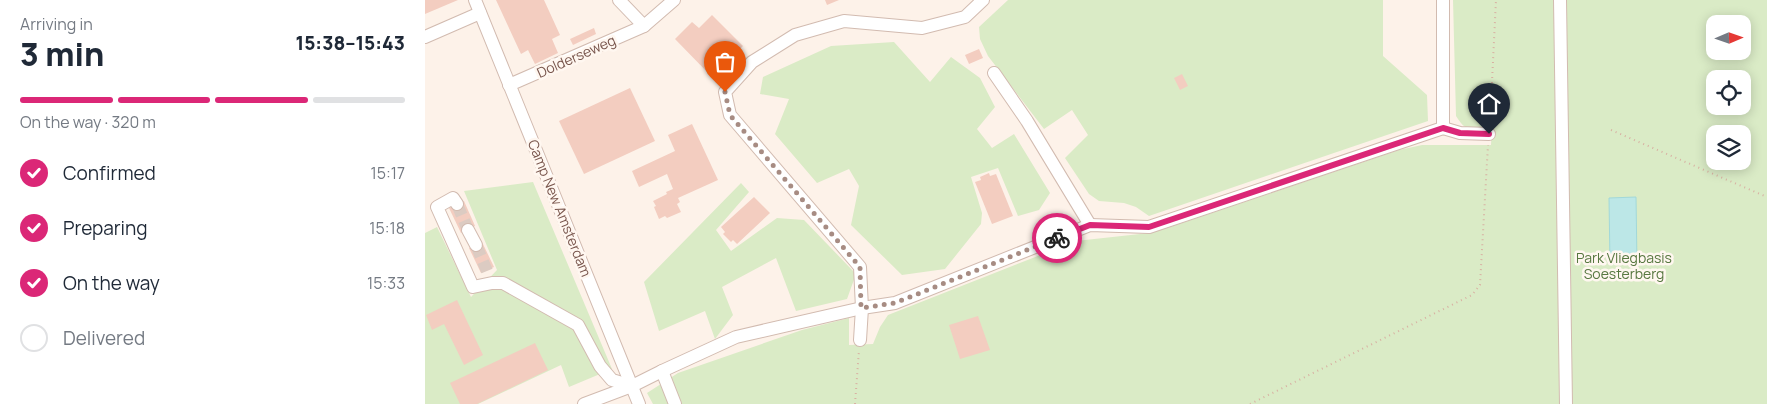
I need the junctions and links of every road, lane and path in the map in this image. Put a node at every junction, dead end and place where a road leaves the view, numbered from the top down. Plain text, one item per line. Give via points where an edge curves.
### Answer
1 (475, 0) edge
2 (619, 0) edge
3 (674, 0) edge
4 (983, 0) edge
5 (1443, 0) edge
6 (1496, 0) edge
7 (1560, 0) edge
8 (480, 13) junction
9 (643, 26) junction
10 (425, 37) edge
11 (994, 73) dead end
12 (509, 85) junction
13 (1443, 128) junction
14 (1611, 130) dead end
15 (1489, 134) junction
16 (1767, 197) edge
17 (457, 204) dead end
18 (1090, 225) junction
19 (468, 230) tunnel mouth
20 (476, 245) tunnel mouth
21 (487, 271) tunnel mouth
22 (492, 283) junction
23 (861, 308) junction
24 (860, 340) joint
25 (662, 371) junction
26 (632, 386) junction
27 (584, 404) edge
28 (639, 404) edge
29 (675, 404) edge
30 (855, 404) edge
31 (1251, 404) edge
32 (1566, 404) edge

1 - 8 lane, Camp New Amsterdam
2 - 9 lane
3 - 9 lane, Dolderseweg
4 - 23 lane via 965,17 922,28 845,20 795,35 752,62 725,92 730,115 860,267
5 - 13 lane
6 - 15 path
7 - 32 lane
8 - 10 lane
8 - 12 lane, Camp New Amsterdam
9 - 12 lane, Dolderseweg
11 - 18 lane
12 - 26 lane, Camp New Amsterdam
13 - 15 lane via 1460,133
13 - 18 lane via 1149,227
14 - 16 path
15 - 31 path via 1480,286 1473,295
17 - 22 lane via 453,198 437,207 473,287
18 - 23 lane via 895,303
19 - 20 lane
21 - 22 lane
22 - 26 lane via 503,283 578,325 600,366 612,380
23 - 24 lane
23 - 25 lane via 736,337
24 - 30 path
25 - 26 lane
25 - 29 lane
26 - 27 lane
26 - 28 lane, Camp New Amsterdam

